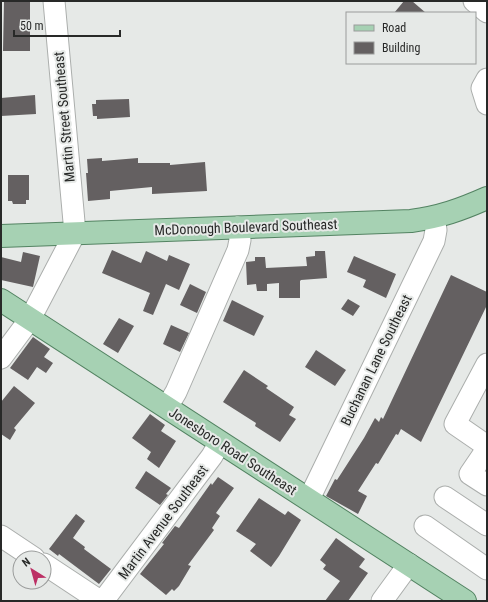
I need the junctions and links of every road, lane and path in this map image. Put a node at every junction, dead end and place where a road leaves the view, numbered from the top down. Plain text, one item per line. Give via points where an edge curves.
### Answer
1 (54, 1) edge
2 (474, 1) edge
3 (487, 12) edge
4 (487, 79) edge
5 (487, 104) edge
6 (487, 198) edge
7 (434, 218) junction
8 (238, 227) junction
9 (75, 234) junction
10 (1, 236) edge
11 (1, 300) edge
12 (30, 319) junction
13 (1, 358) edge
14 (487, 364) edge
15 (166, 407) junction
16 (220, 442) junction
17 (487, 447) edge
18 (487, 485) edge
19 (445, 497) dead end
20 (309, 499) junction
21 (487, 525) edge
22 (425, 526) dead end
23 (1, 536) edge
24 (22, 550) edge
25 (409, 564) junction
26 (52, 569) edge
27 (487, 569) edge
28 (102, 601) edge
29 (382, 601) edge
30 (465, 601) edge

1 - 9 street, Martin Street Southeast
2 - 3 street
4 - 5 street via 482,88
6 - 7 main road, McDonough Boulevard Southeast
7 - 8 main road, McDonough Boulevard Southeast
7 - 20 street, Buchanan Lane Southeast via 434,241
8 - 9 main road, McDonough Boulevard Southeast
8 - 15 street via 238,250 176,392
9 - 10 main road, McDonough Boulevard Southeast
9 - 12 street
11 - 12 main road, Jonesboro Road Southeast
12 - 13 street
12 - 15 main road, Jonesboro Road Southeast
14 - 17 street via 455,424
15 - 16 main road, Jonesboro Road Southeast
16 - 20 main road, Jonesboro Road Southeast
16 - 28 street, Martin Avenue Southeast via 208,463
17 - 18 street via 470,474
19 - 21 street
20 - 25 main road, Jonesboro Road Southeast
22 - 27 street
23 - 24 street
25 - 29 street
25 - 30 main road, Jonesboro Road Southeast
26 - 28 street

